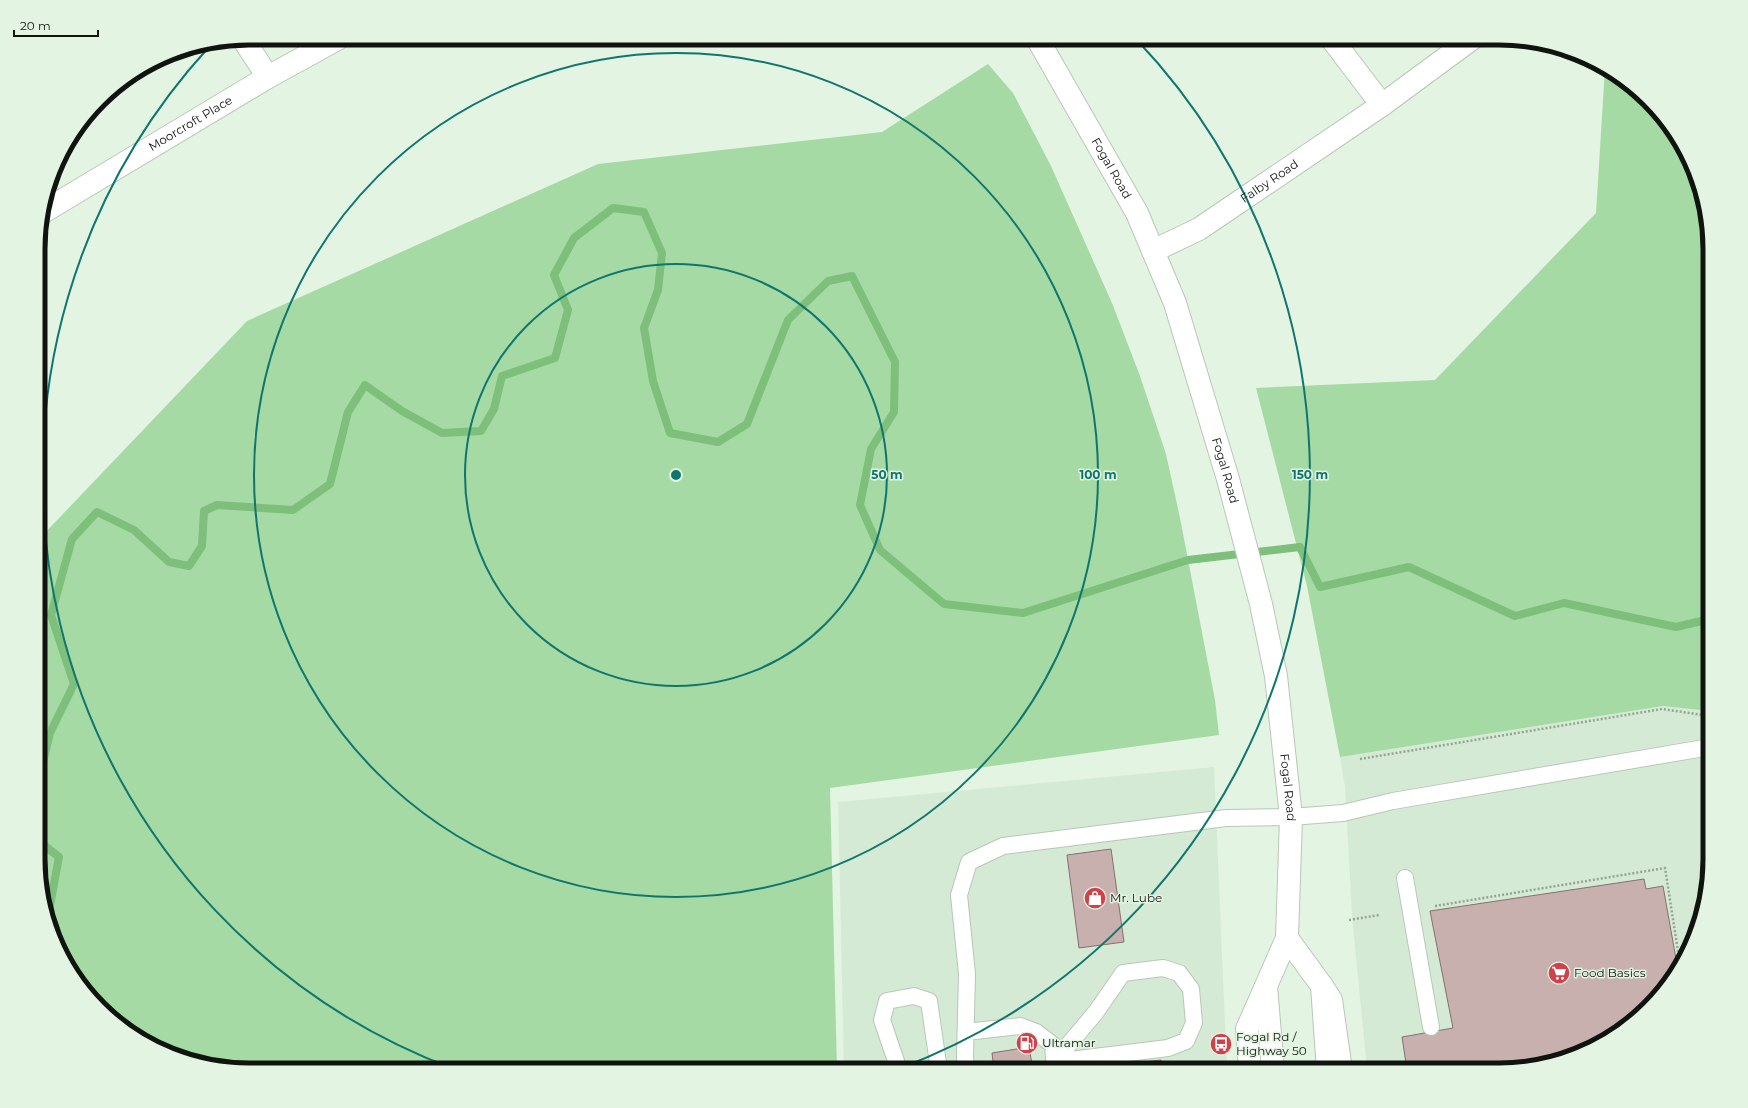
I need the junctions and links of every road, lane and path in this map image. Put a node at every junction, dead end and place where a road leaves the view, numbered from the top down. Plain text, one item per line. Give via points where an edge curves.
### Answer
1 (248, 45) edge
2 (326, 45) edge
3 (1041, 45) edge
4 (1335, 45) edge
5 (1463, 45) edge
6 (268, 77) junction
7 (1382, 105) junction
8 (49, 208) edge
9 (1153, 251) junction
10 (1703, 715) edge
11 (1703, 748) edge
12 (1360, 759) dead end
13 (1291, 817) junction
14 (1405, 878) dead end
15 (1435, 906) dead end
16 (1379, 915) dead end
17 (1349, 920) dead end
18 (1287, 938) junction
19 (1679, 956) edge
20 (1266, 986) junction
21 (1322, 986) junction
22 (1431, 1027) dead end
23 (966, 1032) junction
24 (897, 1063) edge
25 (939, 1063) edge
26 (966, 1063) edge
27 (1055, 1063) edge
28 (1057, 1063) edge
29 (1074, 1063) edge
30 (1249, 1063) edge
31 (1272, 1063) edge
32 (1328, 1063) edge
33 (1340, 1063) edge

1 - 6 street
2 - 6 street, Moorcroft Place
3 - 9 street, Fogal Road via 1137,213
4 - 7 street
5 - 7 street, Falby Road
6 - 8 street, Moorcroft Place
7 - 9 street, Falby Road via 1199,229
9 - 13 street, Fogal Road via 1175,303 1228,479 1261,604 1276,676
10 - 12 path via 1662,709
11 - 13 lane via 1393,801 1343,813
13 - 18 street, Fogal Road
13 - 23 lane via 1226,818 1003,846 969,862 959,895 967,974
14 - 22 lane
15 - 19 path via 1665,868
16 - 17 path
18 - 20 street, Fogal Road
18 - 21 street
20 - 30 street via 1247,1029
20 - 31 street, Fogal Road
21 - 32 street
21 - 33 street via 1331,1000
23 - 26 lane
23 - 27 lane via 1020,1026 1036,1032 1053,1045
24 - 25 lane via 882,1020 887,1001 914,996 929,1001
28 - 29 lane via 1106,1000 1123,973 1163,968 1179,973 1191,989 1194,1023 1186,1041 1168,1048

